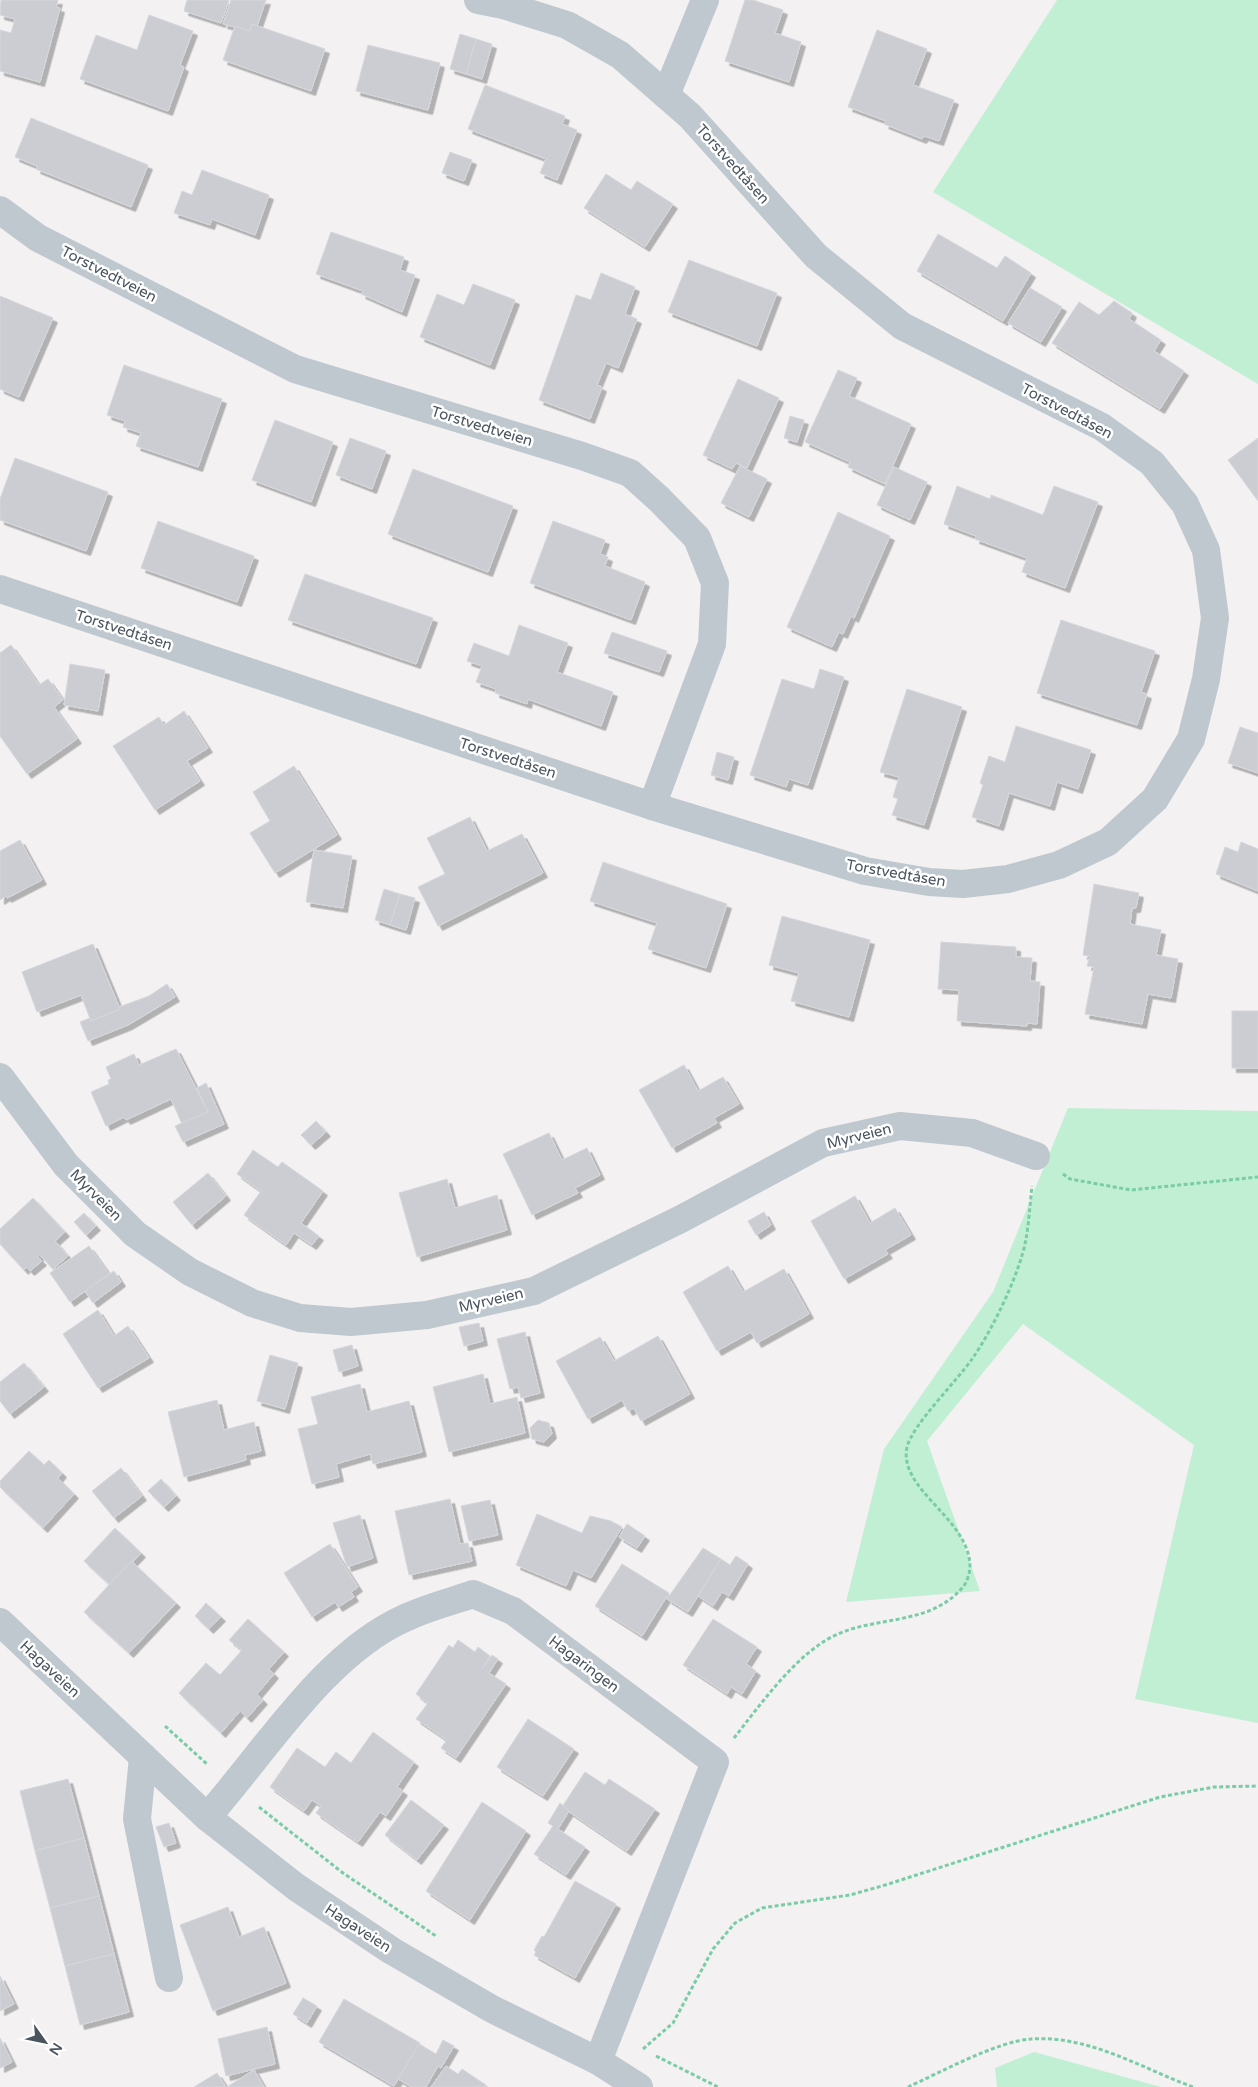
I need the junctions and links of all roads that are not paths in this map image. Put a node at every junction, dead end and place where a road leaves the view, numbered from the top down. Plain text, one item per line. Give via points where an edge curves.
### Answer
1 (478, 0) edge
2 (705, 0) edge
3 (666, 95) junction
4 (0, 210) edge
5 (0, 589) edge
6 (652, 806) junction
7 (0, 1076) edge
8 (1036, 1156) road end
9 (0, 1622) edge
10 (143, 1757) junction
11 (208, 1817) junction
12 (169, 1978) dead end
13 (598, 2061) junction
14 (640, 2087) edge

1 - 3 street, Torstvedtåsen via 567,25 620,54
2 - 3 street
3 - 6 street, Torstvedtåsen via 690,116 816,256 902,326 1102,427 1152,463 1185,504 1206,550 1215,618 1206,679 1191,739 1155,799 1108,842 1059,865 1008,880 963,884 928,882 865,870
4 - 6 street, Torstvedtveien via 38,238 295,369 630,473 659,499 697,538 715,582 712,644
5 - 6 street, Torstvedtåsen
7 - 8 street, Myrveien via 66,1166 135,1234 190,1272 252,1303 300,1318 351,1322 428,1315 534,1291 681,1220 823,1143 900,1126 972,1133
9 - 10 street, Hagaveien
10 - 11 street, Hagaveien
10 - 12 street via 137,1819
11 - 13 street, Hagaveien via 296,1887 392,1951 492,2009
11 - 13 street, Hagaringen via 313,1688 358,1647 404,1618 473,1594 513,1611 715,1762
13 - 14 street, Hagaveien

